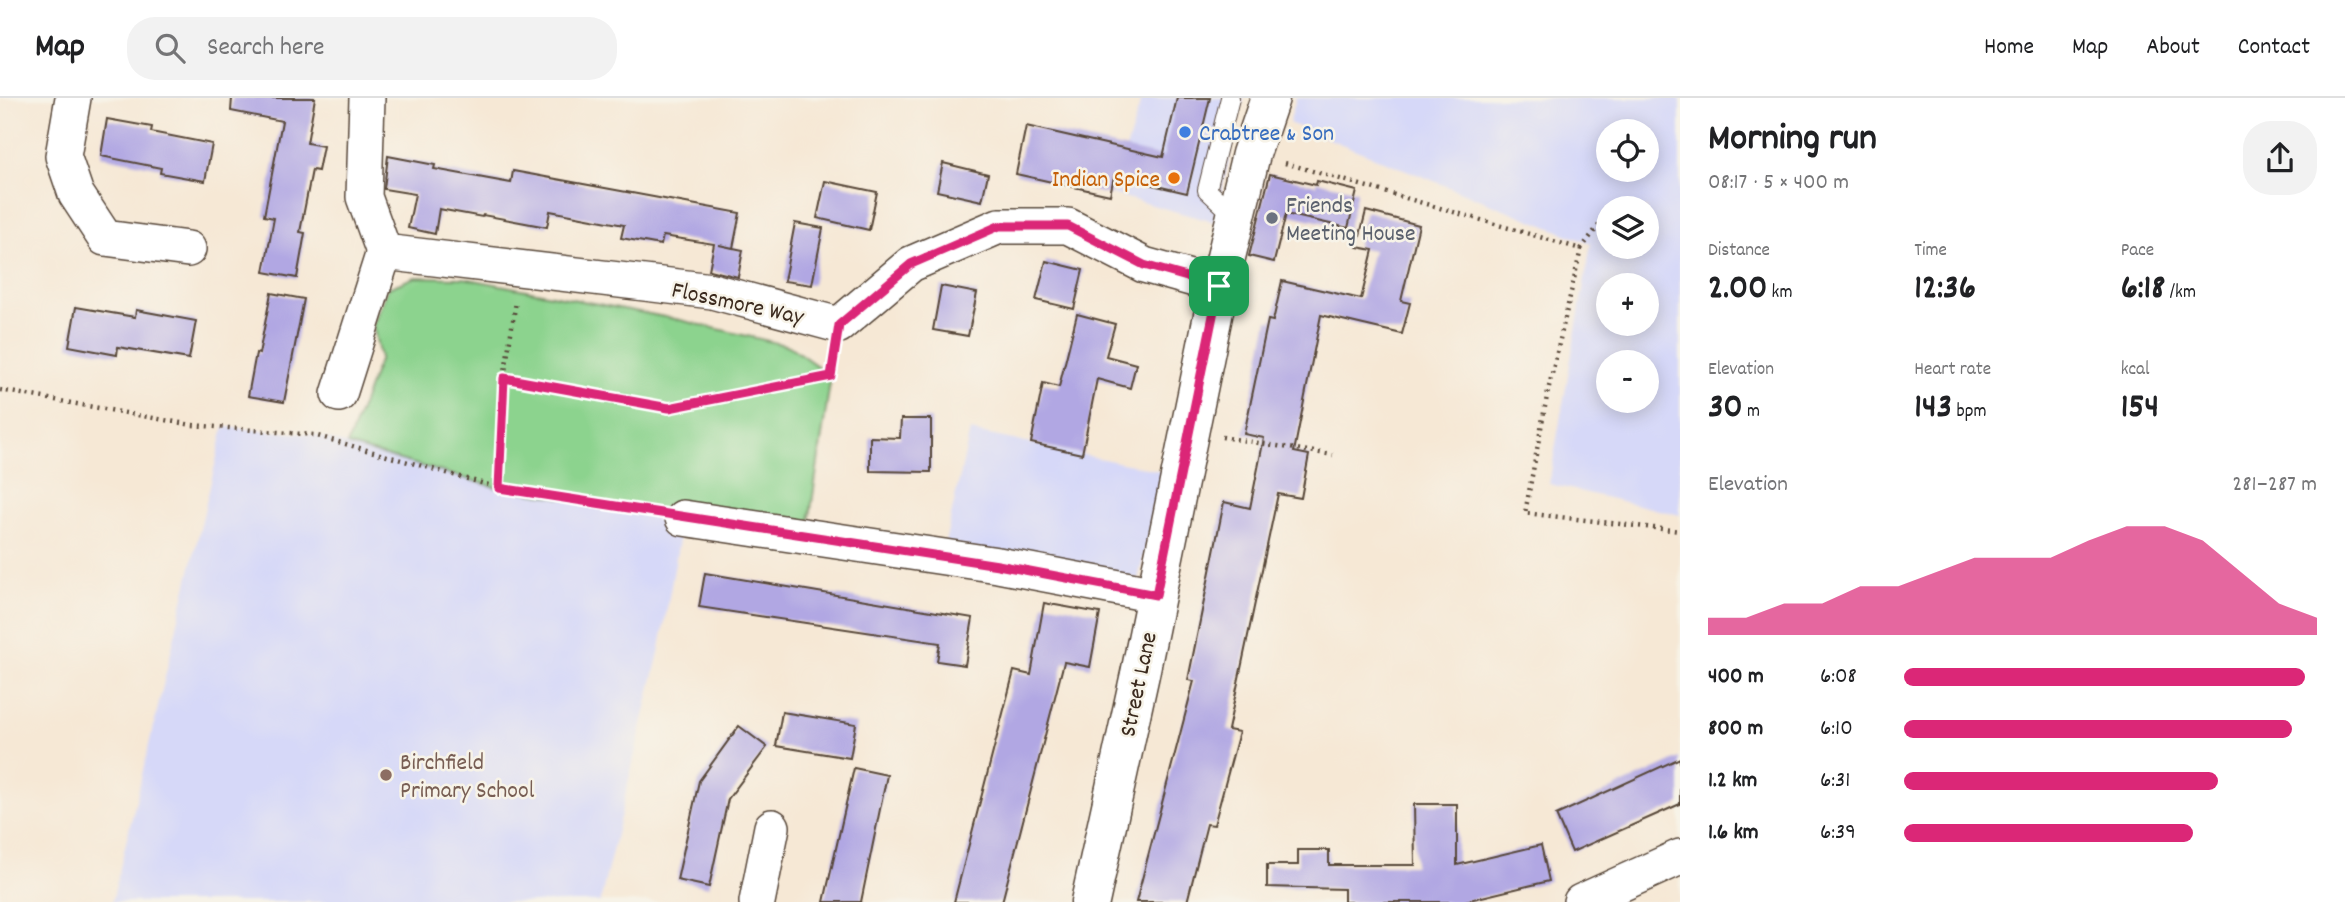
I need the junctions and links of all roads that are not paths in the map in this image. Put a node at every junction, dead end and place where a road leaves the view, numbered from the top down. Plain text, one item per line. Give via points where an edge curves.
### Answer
1 (73, 98) edge
2 (367, 98) edge
3 (1230, 98) edge
4 (1270, 98) edge
5 (1236, 217) junction
6 (188, 249) dead end
7 (384, 252) junction
8 (1219, 286) junction
9 (339, 394) dead end
10 (683, 518) road end
11 (1156, 595) junction
12 (772, 827) dead end
13 (1680, 857) edge
14 (757, 902) edge
15 (1090, 902) edge
16 (1581, 902) edge

1 - 6 street via 63,156 76,194 105,238
2 - 7 street via 363,197
3 - 5 lane via 1207,190
4 - 5 street, Street Lane
5 - 8 street, Street Lane
7 - 8 street, Flossmore Way via 712,291 839,325 911,264 999,226 1068,226 1144,265
7 - 9 street
8 - 11 street, Street Lane
10 - 11 street via 998,565
11 - 15 street, Street Lane
12 - 14 street
13 - 16 street

